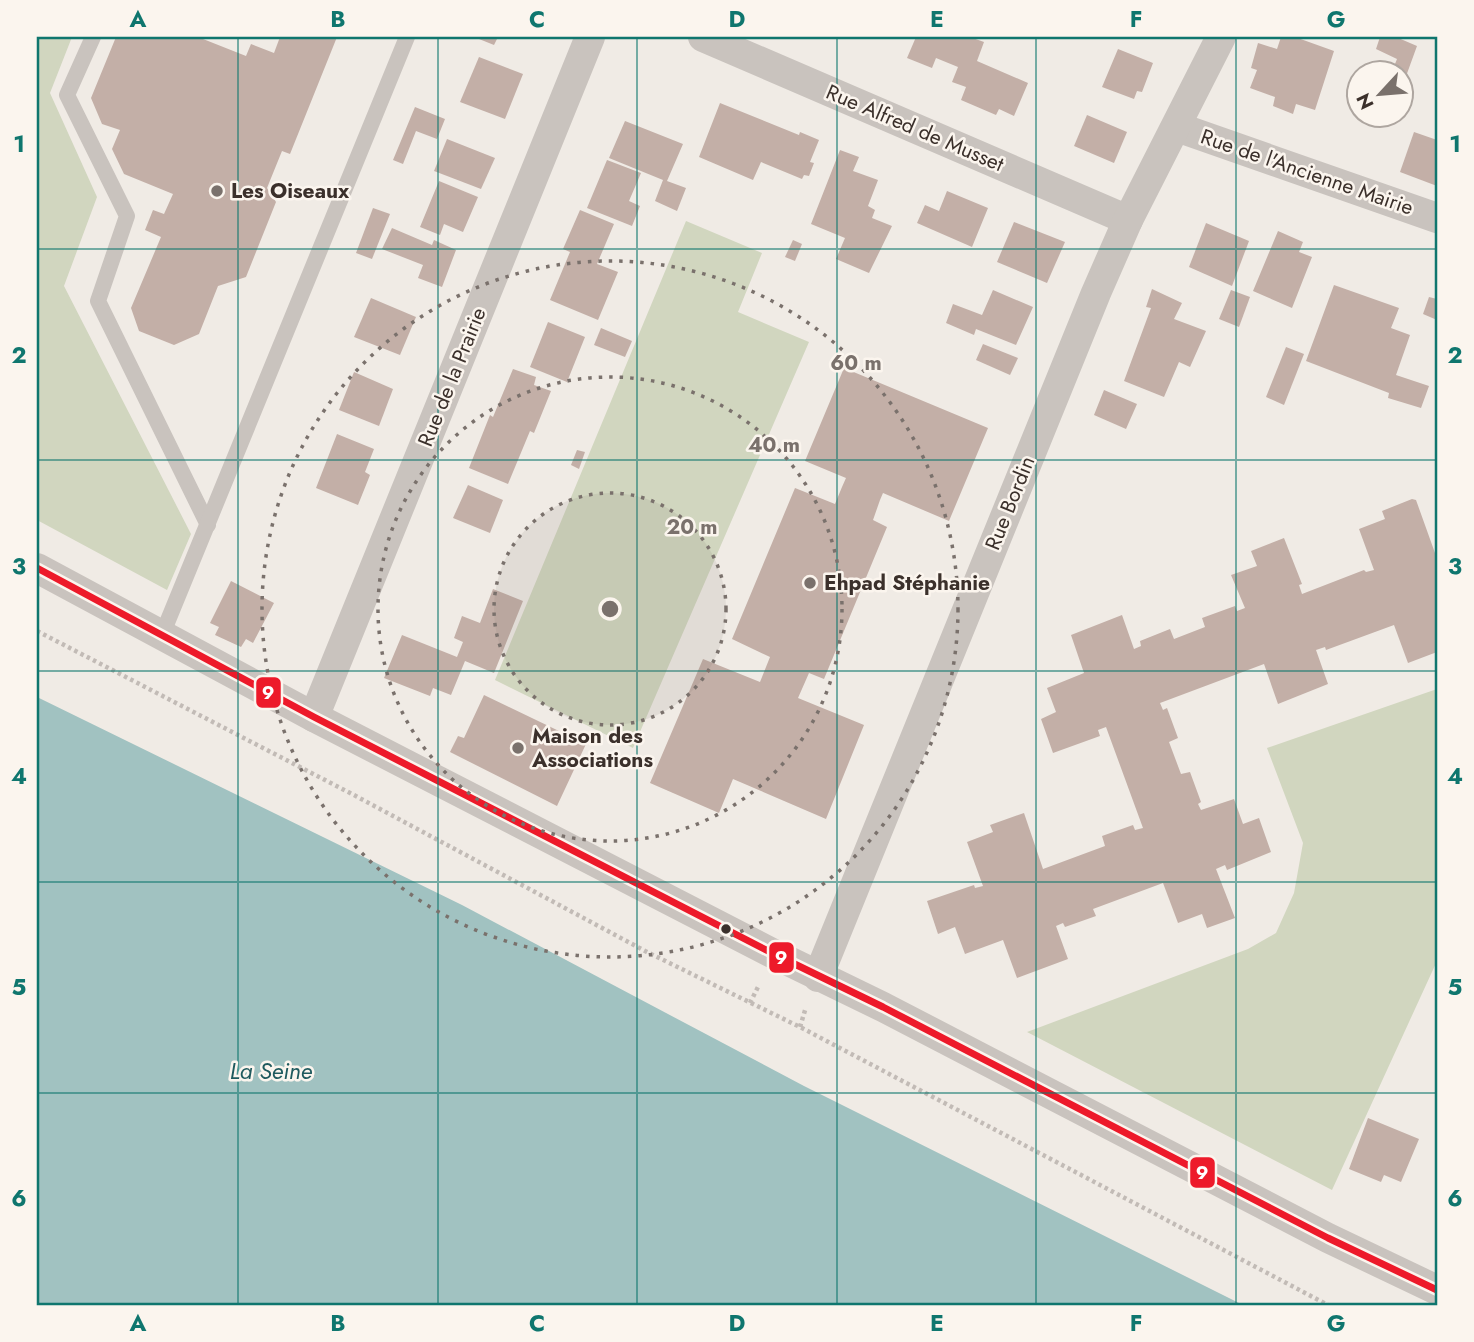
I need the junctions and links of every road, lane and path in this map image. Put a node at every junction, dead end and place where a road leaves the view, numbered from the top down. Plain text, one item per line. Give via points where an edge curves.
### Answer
1 (93, 37) edge
2 (407, 37) edge
3 (590, 37) edge
4 (703, 37) edge
5 (1221, 37) edge
6 (1177, 127) junction
7 (1437, 218) edge
8 (1128, 220) junction
9 (208, 525) junction
10 (37, 568) edge
11 (37, 631) edge
12 (162, 635) junction
13 (314, 717) junction
14 (818, 977) junction
15 (761, 981) dead end
16 (750, 1003) junction
17 (1437, 1290) edge
18 (1328, 1305) edge

1 - 9 lane via 67,95 127,216 98,301
2 - 9 lane
3 - 13 street, Rue de la Prairie
4 - 8 street, Rue Alfred de Musset
5 - 6 street, Rue Bordin
6 - 7 street, Rue de l'Ancienne Mairie
6 - 8 street, Rue Bordin
8 - 14 street, Rue Bordin
9 - 12 lane
10 - 12 street
11 - 16 path
12 - 13 street
13 - 14 street
14 - 17 street
15 - 16 path
16 - 18 path

